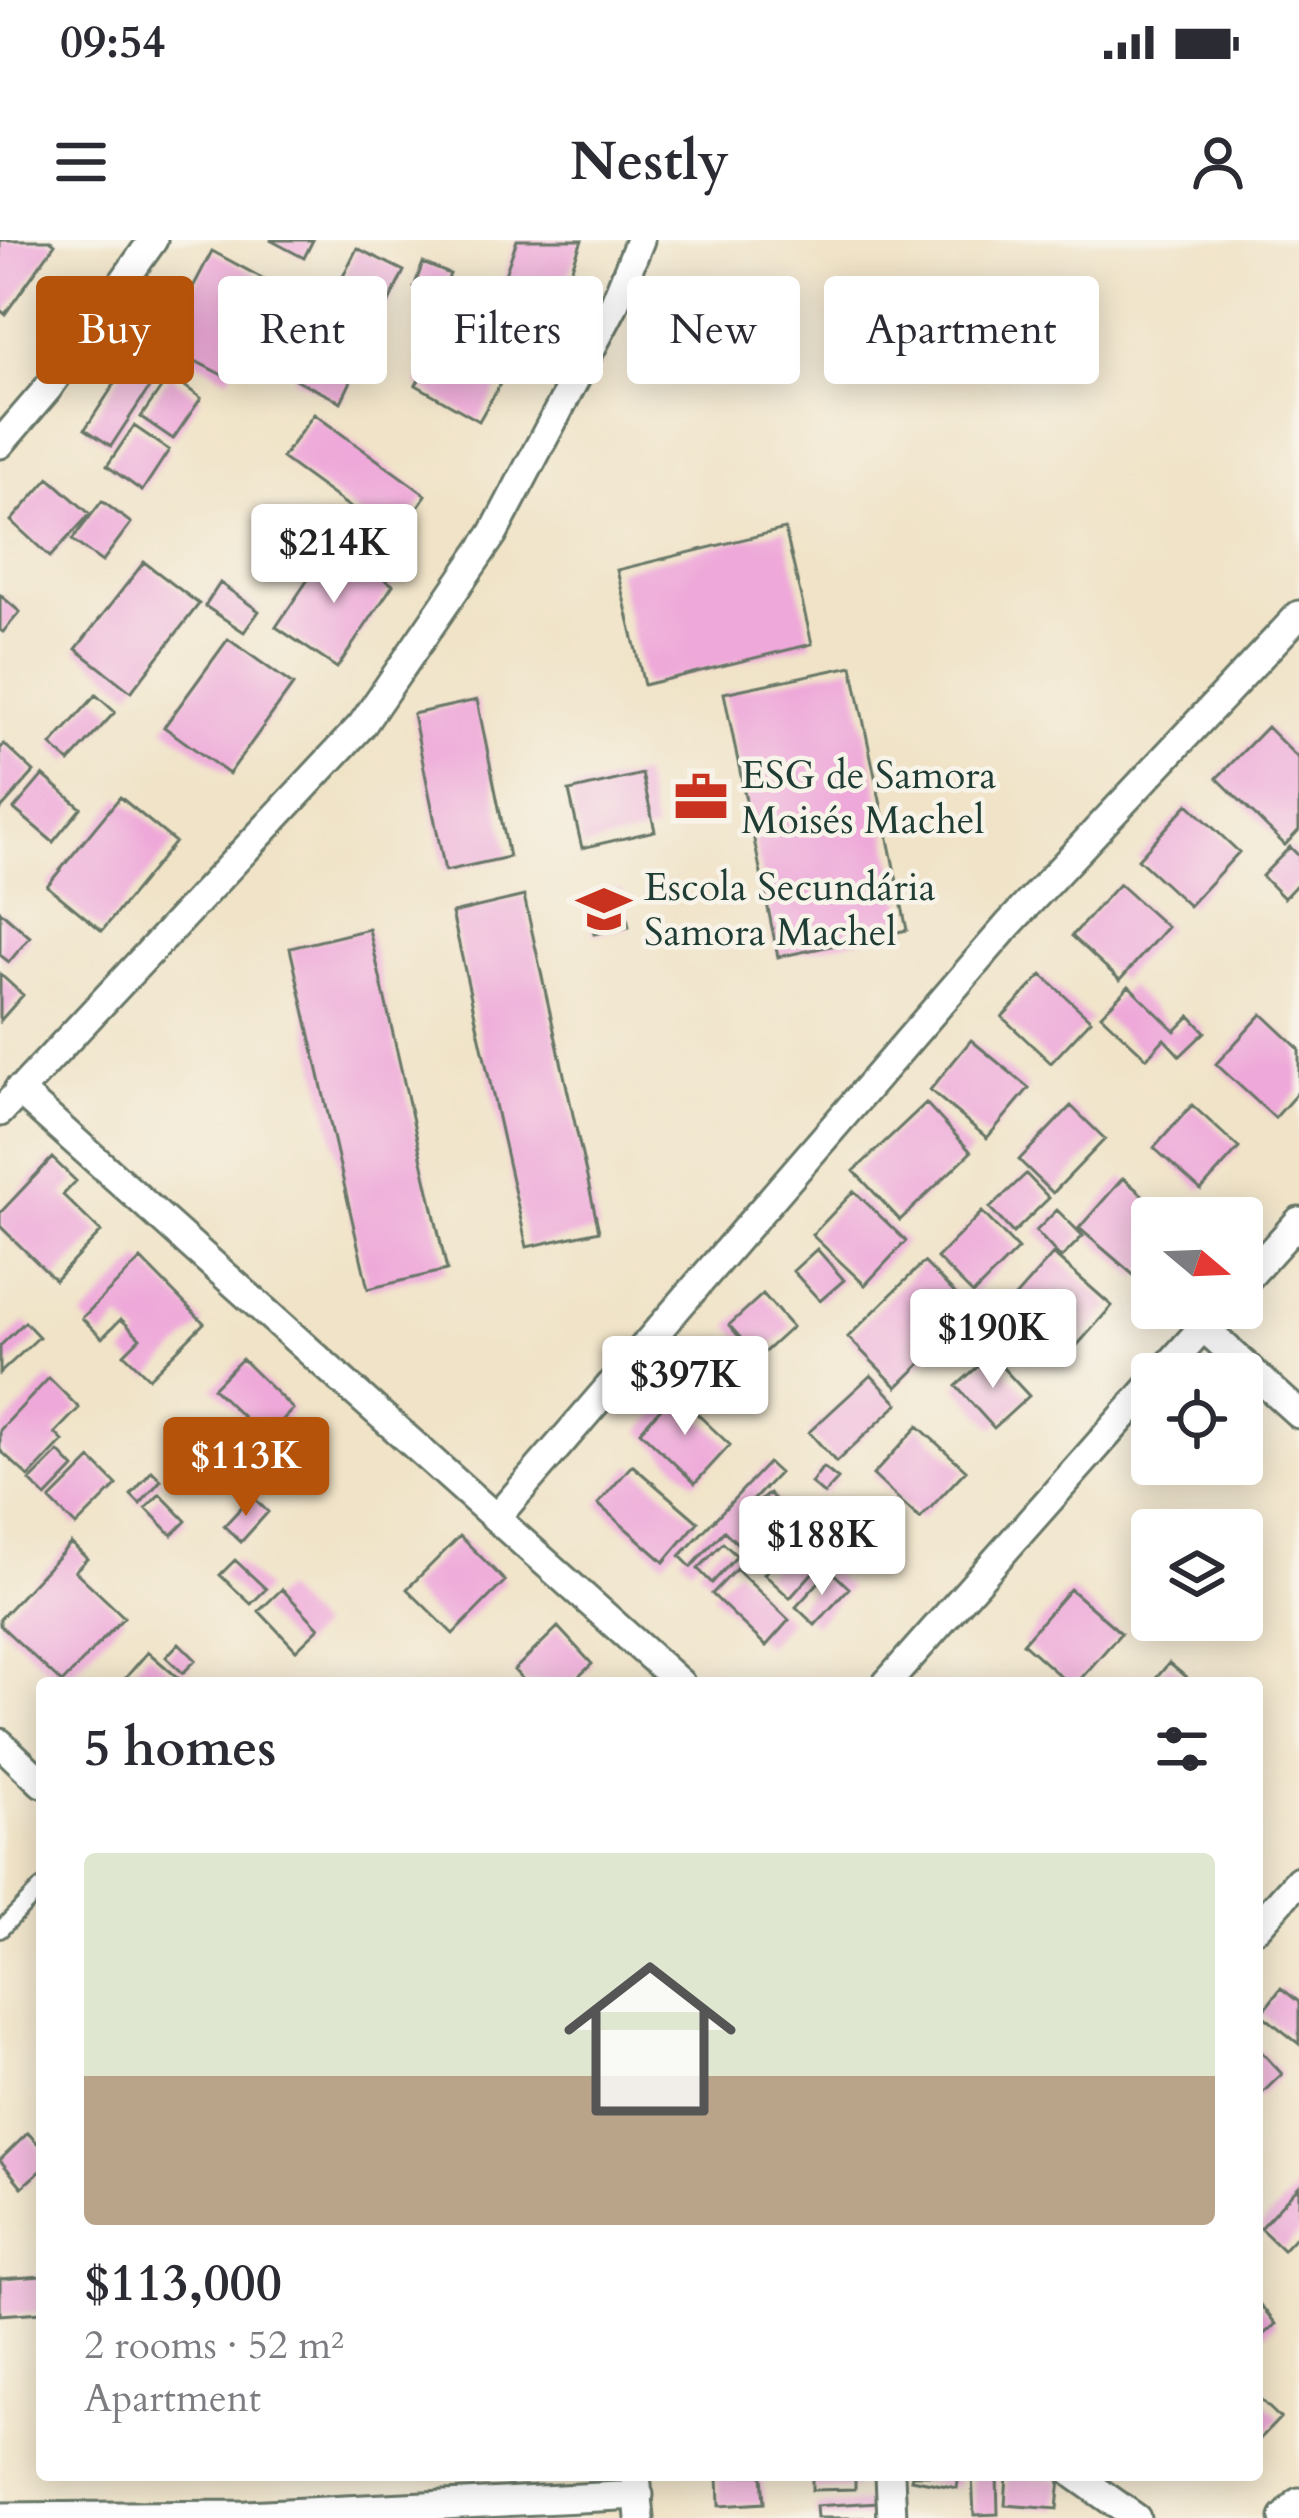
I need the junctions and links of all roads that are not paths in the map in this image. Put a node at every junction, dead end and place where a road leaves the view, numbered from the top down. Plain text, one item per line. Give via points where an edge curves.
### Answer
1 (153, 240) edge
2 (640, 240) edge
3 (0, 444) edge
4 (1299, 615) edge
5 (9, 1101) edge
6 (1299, 1221) edge
7 (1263, 1261) edge
8 (1201, 1329) edge
9 (1223, 1329) edge
10 (1180, 1353) edge
11 (1131, 1408) edge
12 (1299, 1414) edge
13 (496, 1518) junction
14 (673, 1677) edge
15 (891, 1677) edge
16 (0, 1743) edge
17 (36, 1777) edge
18 (1299, 1880) edge
19 (36, 1893) edge
20 (1263, 1920) edge
21 (0, 1930) edge
22 (890, 2481) edge
23 (1084, 2481) edge
24 (638, 2496) edge
25 (1299, 2502) edge
26 (0, 2517) edge
27 (892, 2518) edge
28 (1136, 2518) edge
29 (1284, 2518) edge

1 - 3 street
2 - 5 street via 493,533 362,725
4 - 13 street via 1008,925
5 - 13 street
6 - 7 street
8 - 10 street
9 - 12 street
11 - 15 street
13 - 14 street
16 - 17 street
18 - 20 street
19 - 21 lane
22 - 27 street
23 - 28 street
24 - 26 street via 247,2515
25 - 29 street

